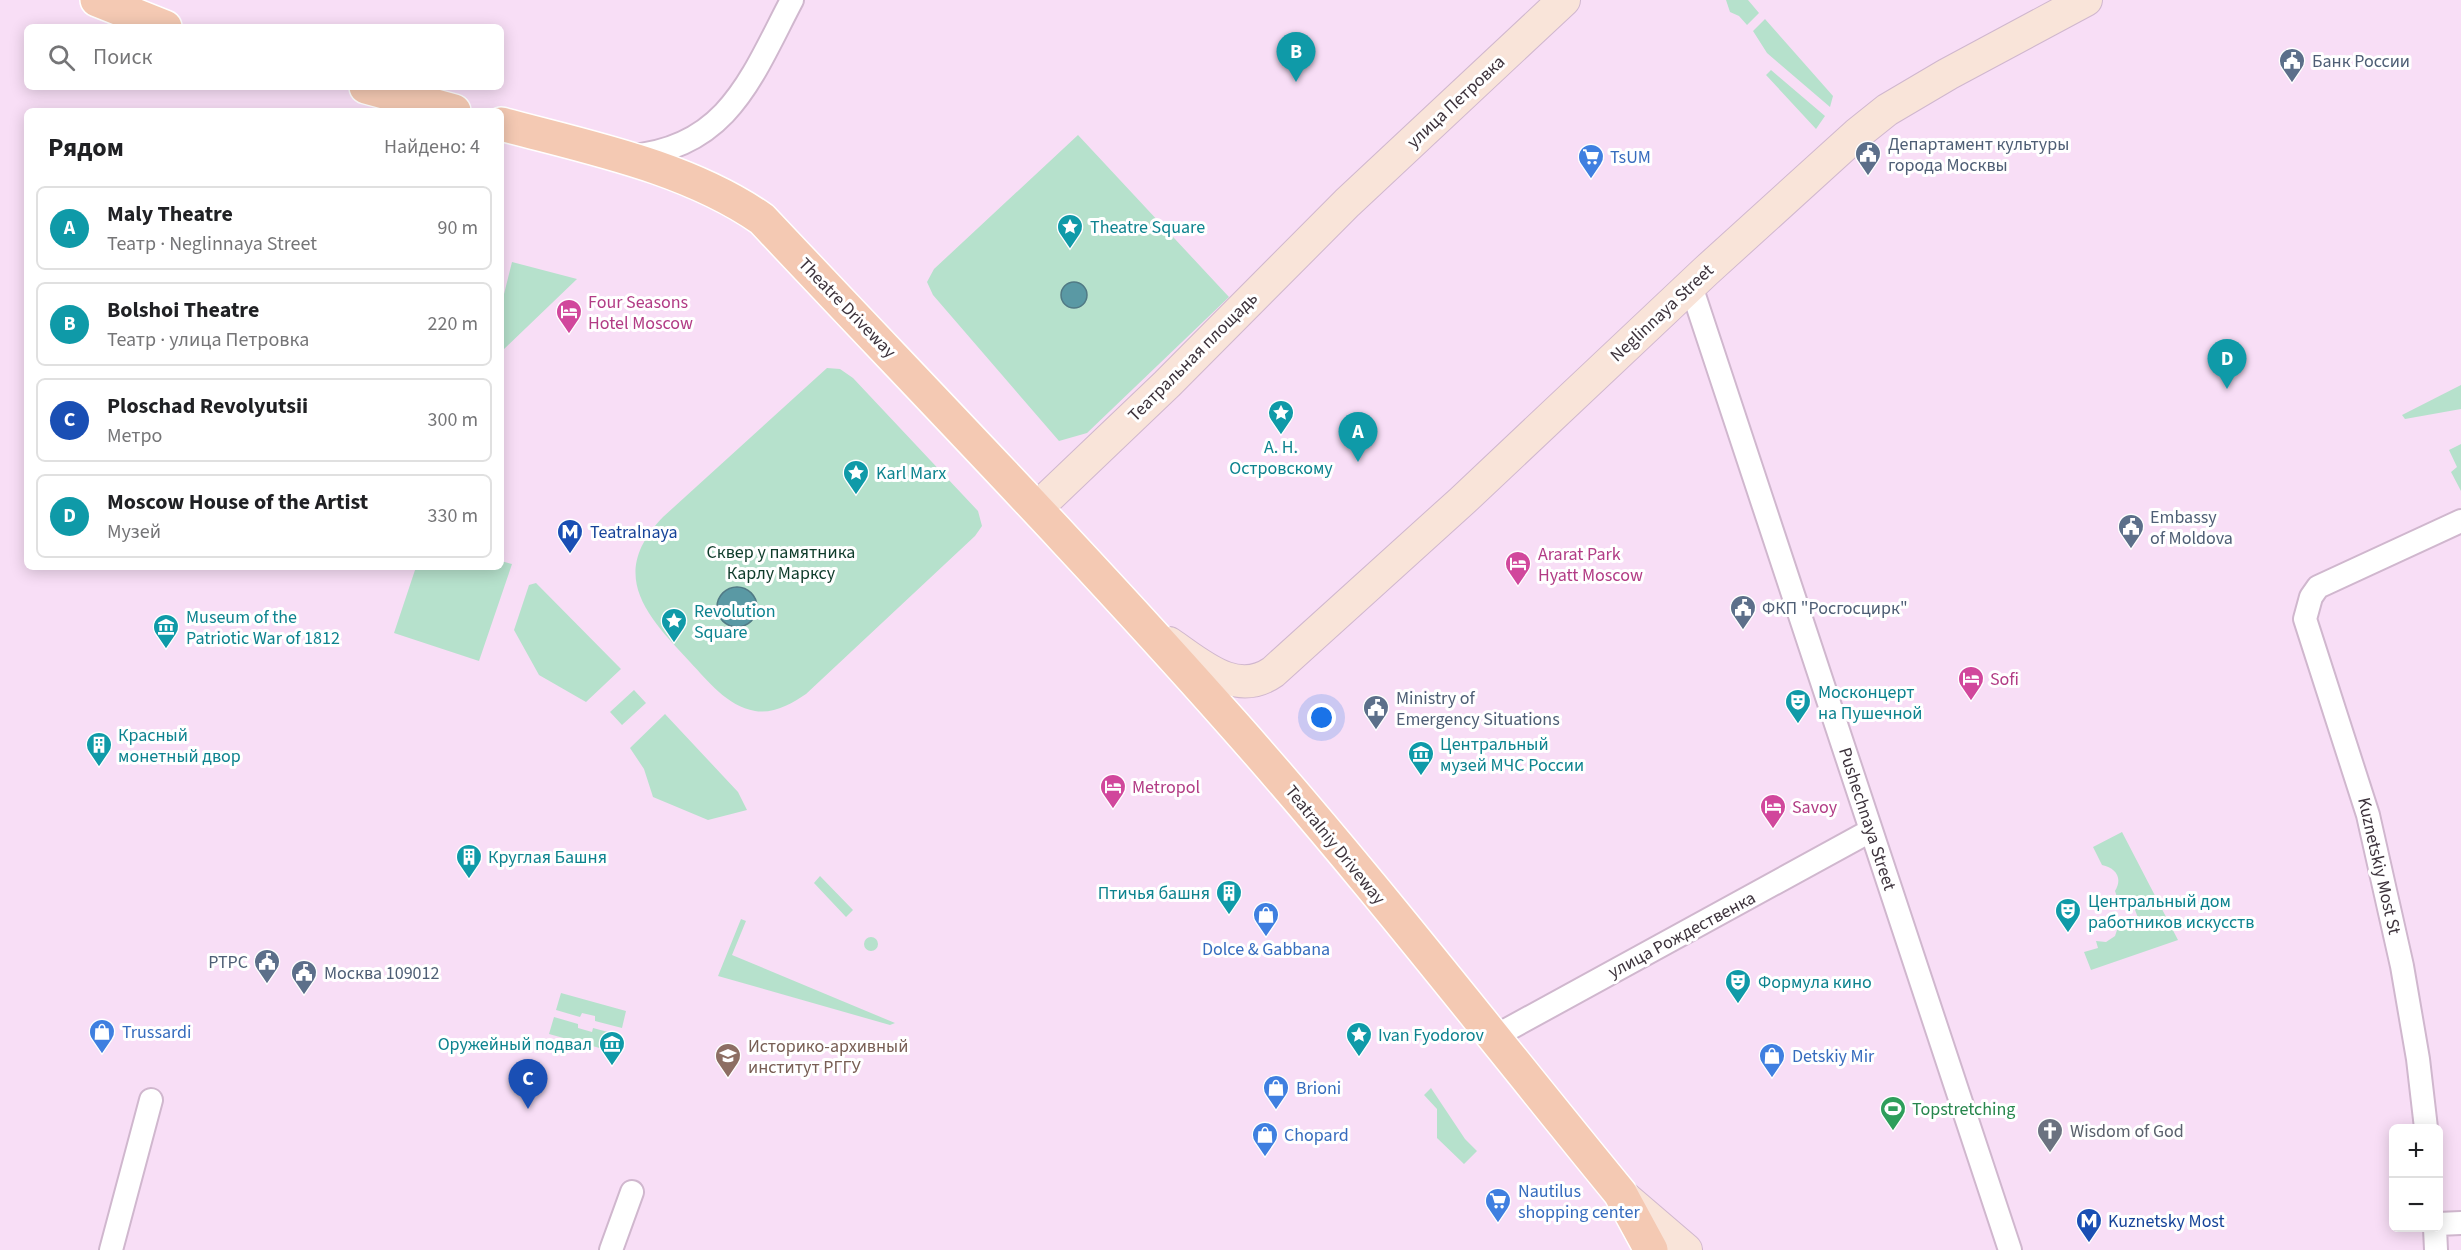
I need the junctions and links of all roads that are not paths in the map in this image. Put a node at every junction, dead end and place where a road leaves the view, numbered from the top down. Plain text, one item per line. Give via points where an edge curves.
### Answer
1 (792, 0) edge
2 (1564, 0) edge
3 (2086, 0) edge
4 (97, 1) edge
5 (157, 24) edge
6 (377, 90) edge
7 (443, 108) edge
8 (504, 125) edge
9 (622, 157) junction
10 (1347, 203) joint
11 (1691, 286) junction
12 (1037, 508) junction
13 (2461, 520) edge
14 (1146, 627) junction
15 (1870, 831) junction
16 (1492, 1038) junction
17 (151, 1100) dead end
18 (2426, 1124) edge
19 (632, 1192) dead end
20 (1620, 1193) junction
21 (2461, 1223) edge
22 (2443, 1224) edge
23 (2435, 1232) edge
24 (111, 1250) edge
25 (611, 1250) edge
26 (1651, 1250) edge
27 (1686, 1250) edge
28 (2010, 1250) edge
29 (2436, 1250) edge

1 - 9 street via 739,97 718,122 678,145
2 - 10 street, улица Петровка
3 - 11 street, Neglinnaya Street via 1887,110
4 - 5 main road
6 - 7 main road
8 - 9 main road, Theatre Driveway
9 - 12 main road, Theatre Driveway via 704,186 762,219
10 - 12 street, Театральная площадь
11 - 14 street, Neglinnaya Street via 1487,478 1262,680 1243,682 1219,677
11 - 15 street, Pushechnaya Street
12 - 14 main road, Teatralniy Driveway
13 - 18 street, Kuznetskiy Most St via 2318,587 2307,609 2308,632 2342,726 2373,837 2402,966
14 - 16 main road, Teatralniy Driveway via 1309,812
15 - 16 street, улица Рождественка
15 - 28 street, Pushechnaya Street
16 - 20 main road, Teatralniy Driveway
17 - 24 street
19 - 25 street
20 - 26 main road, Teatralniy Driveway
20 - 27 street
21 - 22 street
23 - 29 street

